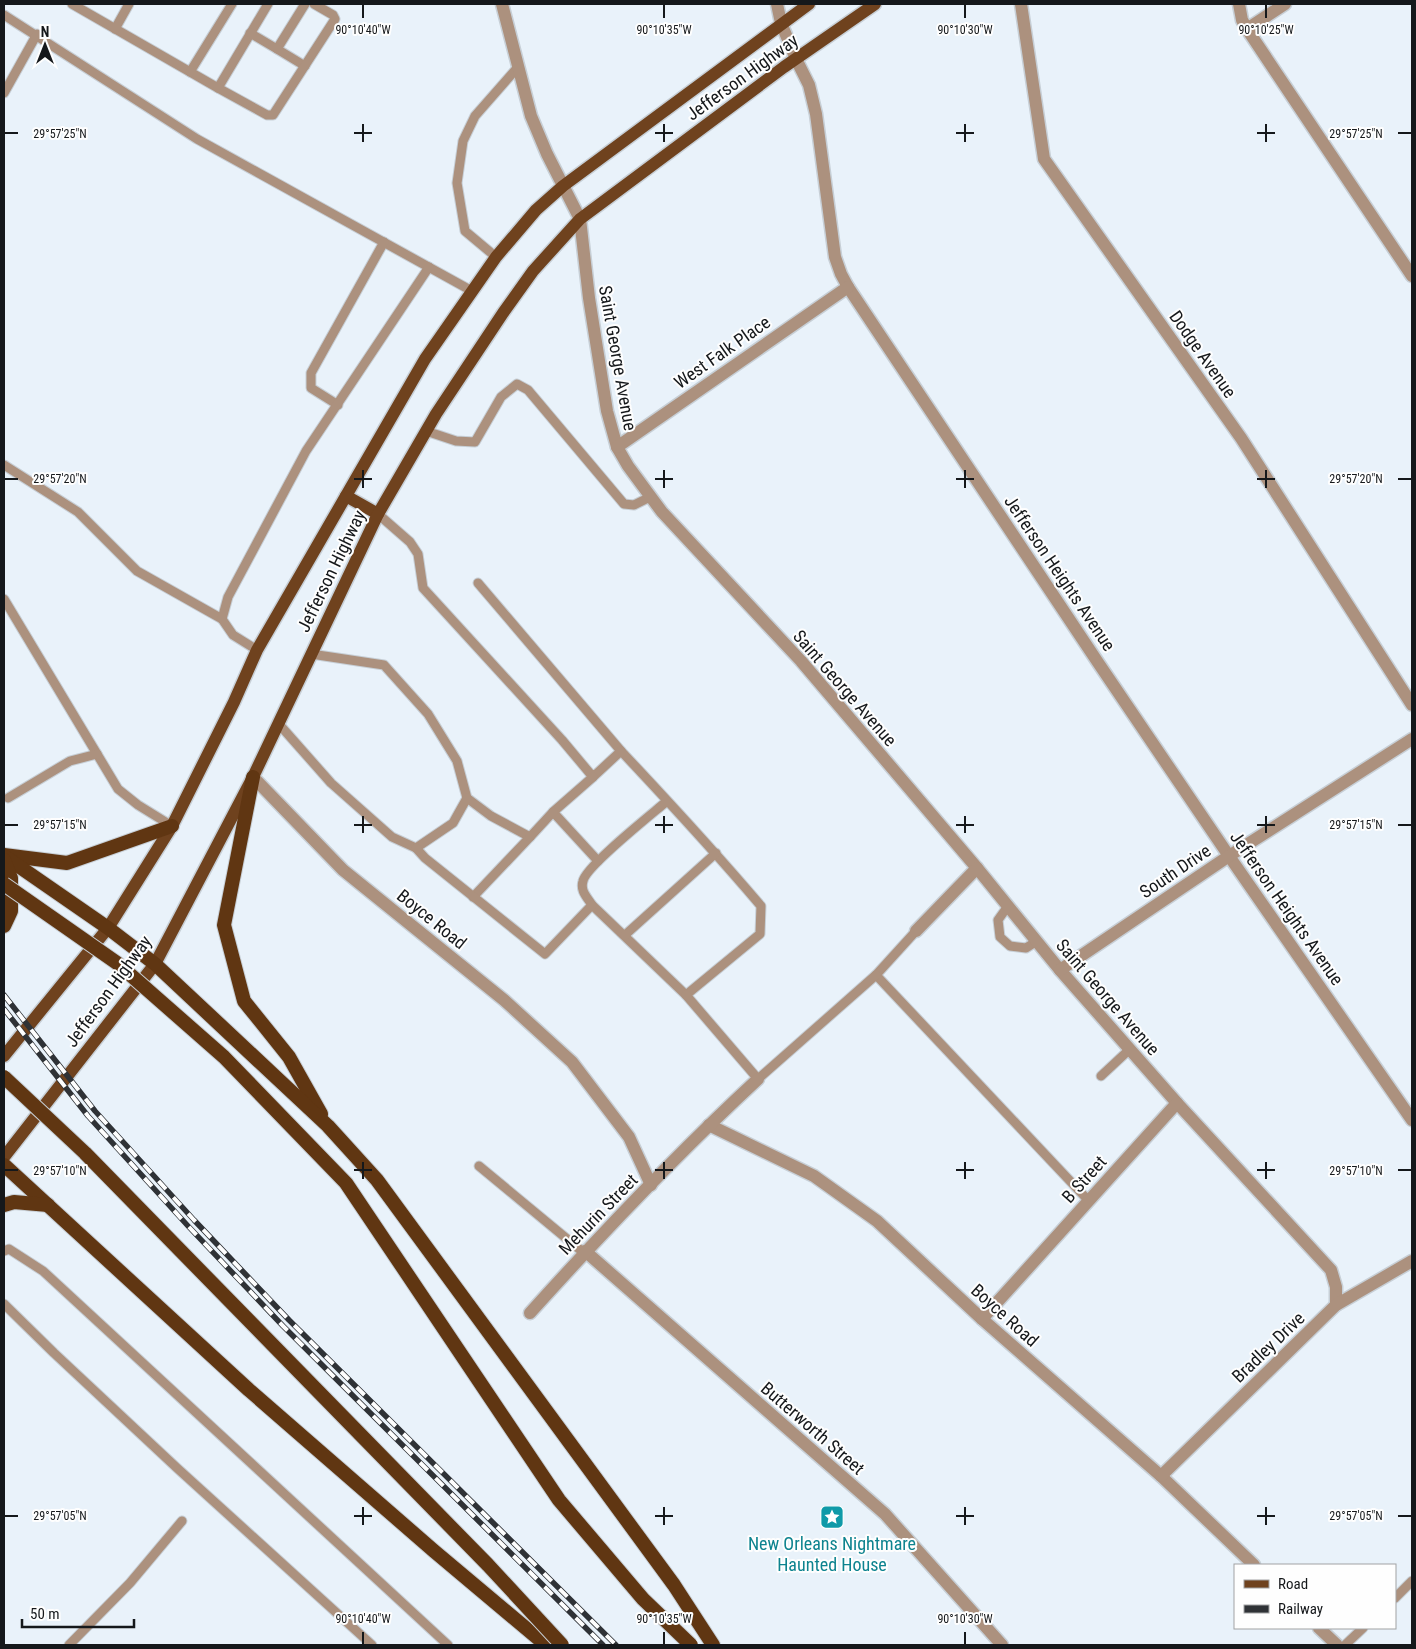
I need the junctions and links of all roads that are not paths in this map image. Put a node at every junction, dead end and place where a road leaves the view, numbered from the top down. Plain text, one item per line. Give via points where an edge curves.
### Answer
1 (72, 4) edge
2 (129, 4) edge
3 (232, 4) edge
4 (268, 4) edge
5 (305, 4) edge
6 (314, 4) edge
7 (502, 4) edge
8 (777, 4) edge
9 (809, 4) edge
10 (875, 4) edge
11 (1021, 4) edge
12 (1239, 4) edge
13 (1286, 4) edge
14 (4, 15) edge
15 (782, 23) junction
16 (114, 28) junction
17 (1247, 28) junction
18 (36, 34) junction
19 (250, 34) junction
20 (277, 49) junction
21 (796, 59) junction
22 (305, 66) junction
23 (518, 67) junction
24 (190, 72) junction
25 (7, 81) edge
26 (218, 88) junction
27 (4, 93) edge
28 (563, 186) junction
29 (580, 219) junction
30 (384, 242) junction
31 (496, 256) junction
32 (429, 267) junction
33 (1412, 276) edge
34 (848, 287) junction
35 (472, 291) junction
36 (338, 405) junction
37 (426, 431) junction
38 (617, 447) junction
39 (4, 465) edge
40 (346, 496) junction
41 (650, 497) junction
42 (378, 514) junction
43 (478, 583) dead end
44 (4, 599) edge
45 (222, 619) junction
46 (257, 650) junction
47 (311, 654) junction
48 (1412, 705) edge
49 (278, 723) junction
50 (1412, 739) edge
51 (621, 751) junction
52 (97, 754) junction
53 (253, 777) junction
54 (593, 777) junction
55 (8, 798) dead end
56 (467, 798) junction
57 (668, 801) junction
58 (553, 812) junction
59 (172, 826) junction
60 (530, 837) junction
61 (416, 848) junction
62 (716, 853) junction
63 (4, 855) edge
64 (1229, 856) junction
65 (4, 860) edge
66 (598, 861) junction
67 (977, 868) junction
68 (4, 884) edge
69 (473, 897) junction
70 (592, 905) junction
71 (1008, 906) junction
72 (4, 926) edge
73 (108, 928) junction
74 (916, 931) joint
75 (624, 935) junction
76 (1037, 942) junction
77 (155, 964) junction
78 (1060, 970) junction
79 (876, 975) junction
80 (686, 996) junction
81 (1130, 1049) junction
82 (4, 1056) edge
83 (1101, 1076) dead end
84 (4, 1077) edge
85 (758, 1079) junction
86 (1177, 1103) junction
87 (1412, 1120) edge
88 (709, 1125) junction
89 (328, 1126) junction
90 (4, 1157) edge
91 (4, 1166) edge
92 (479, 1166) dead end
93 (651, 1185) junction
94 (1088, 1200) junction
95 (4, 1205) edge
96 (48, 1205) junction
97 (4, 1251) edge
98 (584, 1252) junction
99 (1412, 1261) edge
100 (4, 1304) edge
101 (1336, 1305) junction
102 (530, 1313) dead end
103 (982, 1319) junction
104 (1161, 1476) junction
105 (182, 1521) dead end
106 (1253, 1564) edge
107 (1412, 1581) edge
108 (1396, 1597) edge
109 (1320, 1629) edge
110 (1362, 1629) edge
111 (69, 1645) edge
112 (372, 1645) edge
113 (448, 1645) edge
114 (546, 1645) edge
115 (562, 1645) edge
116 (691, 1645) edge
117 (713, 1645) edge
118 (1002, 1645) edge
119 (1337, 1645) edge
120 (1345, 1645) edge

1 - 16 lane
2 - 16 lane
3 - 24 lane
4 - 19 lane
5 - 20 lane
6 - 22 lane via 335,19
7 - 23 street, Saint George Avenue
8 - 15 street, Jefferson Heights Avenue
9 - 15 main road, Jefferson Highway
10 - 21 main road, Jefferson Highway
11 - 48 street, Dodge Avenue via 1044,159 1240,438
12 - 17 street
13 - 17 street
14 - 18 lane
15 - 21 street, Jefferson Heights Avenue
15 - 28 main road, Jefferson Highway
16 - 24 lane
17 - 33 street
18 - 25 lane
18 - 30 lane via 197,139
19 - 20 lane
19 - 26 lane
20 - 22 lane
21 - 29 main road, Jefferson Highway
21 - 34 street, Jefferson Heights Avenue via 810,85 835,257
22 - 26 lane via 273,115 267,115
23 - 28 street, Saint George Avenue via 531,116
23 - 31 lane via 475,116 463,141 457,183 465,231
24 - 26 lane
25 - 27 lane
28 - 29 street, Saint George Avenue
28 - 31 main road, Jefferson Highway via 536,210
29 - 37 main road, Jefferson Highway via 533,271 502,313
29 - 38 street, Saint George Avenue via 607,411
30 - 32 lane
30 - 36 lane via 311,373 311,388
31 - 35 main road, Jefferson Highway
32 - 35 lane
32 - 36 lane
34 - 38 street, West Falk Place
34 - 64 street, Jefferson Heights Avenue
35 - 40 main road, Jefferson Highway via 425,359
36 - 45 lane via 306,451 228,597
37 - 41 lane via 456,441 475,442 501,397 517,384 528,390 624,504 634,505
37 - 42 main road, Jefferson Highway
38 - 41 street, Saint George Avenue
39 - 45 lane via 78,512 137,571
40 - 42 main road
40 - 46 main road, Jefferson Highway
41 - 67 street, Saint George Avenue via 800,662
42 - 47 main road, Jefferson Highway
42 - 54 lane via 410,542 418,554 423,588
43 - 51 lane
44 - 52 lane
45 - 46 lane via 233,635
46 - 59 main road, Jefferson Highway
47 - 49 main road, Jefferson Highway
47 - 56 lane via 384,665 428,714 458,761
49 - 53 main road, Jefferson Highway
49 - 61 lane via 331,783 392,837
50 - 64 street, South Drive
51 - 54 lane
51 - 57 lane
52 - 55 lane via 70,761
52 - 59 lane via 118,789
53 - 77 main road, Jefferson Highway
53 - 89 highway via 224,925 244,1001 289,1057
53 - 93 street, Boyce Road via 343,870 504,1000 572,1062 629,1137
54 - 58 lane
56 - 60 lane via 491,816
56 - 61 lane via 453,822
57 - 62 lane
57 - 66 lane
58 - 60 lane
58 - 66 lane
59 - 63 highway via 67,863
59 - 73 main road, Jefferson Highway
60 - 69 lane
61 - 69 lane
62 - 75 lane
62 - 80 lane via 761,906 760,934
63 - 73 highway
64 - 78 street, South Drive
64 - 87 street, Jefferson Heights Avenue
65 - 72 highway via 11,878 11,911
66 - 70 lane via 583,879 582,890
67 - 71 street, Saint George Avenue
67 - 74 street
68 - 116 highway, bridge via 116,963 224,1057 346,1183 559,1500 643,1599
69 - 70 lane via 545,954
70 - 75 lane
71 - 76 street, Saint George Avenue
71 - 76 lane via 998,920 1000,937 1010,946 1026,948
73 - 77 highway
73 - 82 main road, Jefferson Highway
74 - 79 lane
75 - 80 lane
76 - 78 street, Saint George Avenue
77 - 89 highway
77 - 90 main road, Jefferson Highway
78 - 81 street, Saint George Avenue
79 - 85 lane
79 - 94 lane
80 - 85 lane
81 - 83 lane
81 - 86 street, Saint George Avenue
84 - 115 highway, bridge via 85,1153
85 - 88 street, Mehurin Street
86 - 94 street, B Street
86 - 101 street, Saint George Avenue via 1331,1270 1336,1287
88 - 93 street, Mehurin Street
88 - 103 street, Boyce Road via 814,1176 877,1221
89 - 117 highway via 377,1180 674,1585
91 - 96 highway
92 - 98 lane
93 - 98 street, Mehurin Street
94 - 103 street, B Street
95 - 96 highway via 14,1202
96 - 114 highway via 249,1390
97 - 113 lane via 9,1249 43,1271
98 - 102 street, Mehurin Street
98 - 118 street, Butterworth Street via 885,1514
99 - 101 street, Bradley Drive
100 - 112 lane
101 - 104 street, Bradley Drive
103 - 104 street, Boyce Road
104 - 106 street, Boyce Road
105 - 111 lane via 130,1583
107 - 108 lane
109 - 119 street
110 - 120 lane

